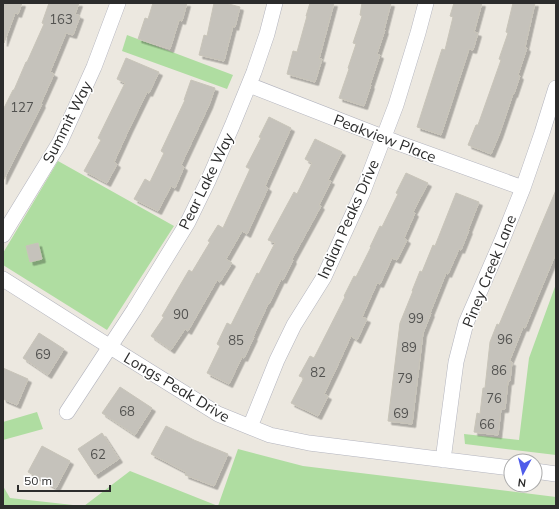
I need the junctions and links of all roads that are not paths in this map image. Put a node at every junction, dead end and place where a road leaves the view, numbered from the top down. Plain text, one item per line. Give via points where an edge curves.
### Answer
1 (118, 3) edge
2 (275, 3) edge
3 (426, 3) edge
4 (249, 85) junction
5 (556, 88) edge
6 (384, 138) junction
7 (523, 188) junction
8 (3, 235) edge
9 (3, 279) edge
10 (110, 347) junction
11 (67, 412) dead end
12 (250, 427) junction
13 (443, 460) junction
14 (503, 467) edge
15 (543, 472) edge
16 (556, 474) edge

1 - 8 street, Summit Way via 94,67 60,142
2 - 4 street, Pear Lake Way
3 - 6 street, Indian Peaks Drive
4 - 6 street, Peakview Place
4 - 10 street, Pear Lake Way via 188,222
5 - 7 street, Piney Creek Lane
6 - 7 street, Peakview Place
6 - 12 street, Indian Peaks Drive via 334,257 276,360
7 - 13 street, Piney Creek Lane via 466,323 456,362
9 - 10 street, Longs Peak Drive
10 - 11 street, Pear Lake Way
10 - 12 street, Longs Peak Drive via 218,414
12 - 13 street, Longs Peak Drive via 270,435 309,443
13 - 14 street, Longs Peak Drive
15 - 16 street

